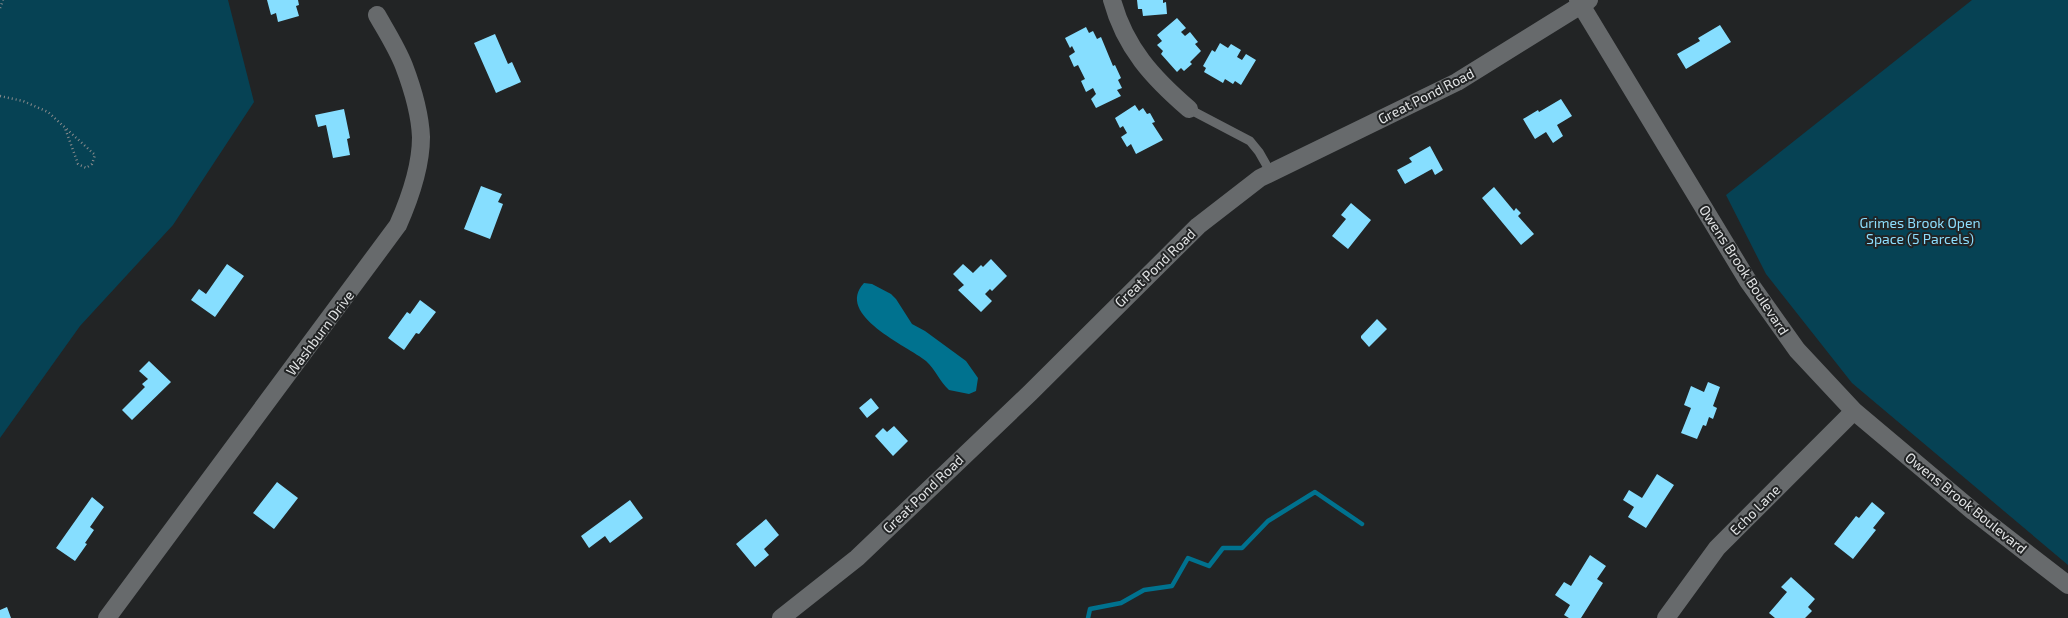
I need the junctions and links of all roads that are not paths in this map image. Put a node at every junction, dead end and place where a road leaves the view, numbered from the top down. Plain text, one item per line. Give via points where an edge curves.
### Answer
1 (1112, 0) edge
2 (1583, 2) edge
3 (377, 14) dead end
4 (1189, 109) joint
5 (1271, 173) junction
6 (1854, 411) junction
7 (2068, 585) edge
8 (107, 618) edge
9 (781, 618) edge
10 (1666, 618) edge

1 - 4 street via 1133,48 1156,80
2 - 5 street, Great Pond Road via 1457,82
2 - 6 street, Owens Brook Boulevard via 1748,281 1797,350
3 - 8 street, Washburn Drive via 403,65 415,104 421,137 409,201 398,225
4 - 5 lane via 1250,141
5 - 9 street, Great Pond Road via 1260,178 1198,226 1030,393 856,558
6 - 7 street, Owens Brook Boulevard via 1974,512
6 - 10 street, Echo Lane via 1718,548

